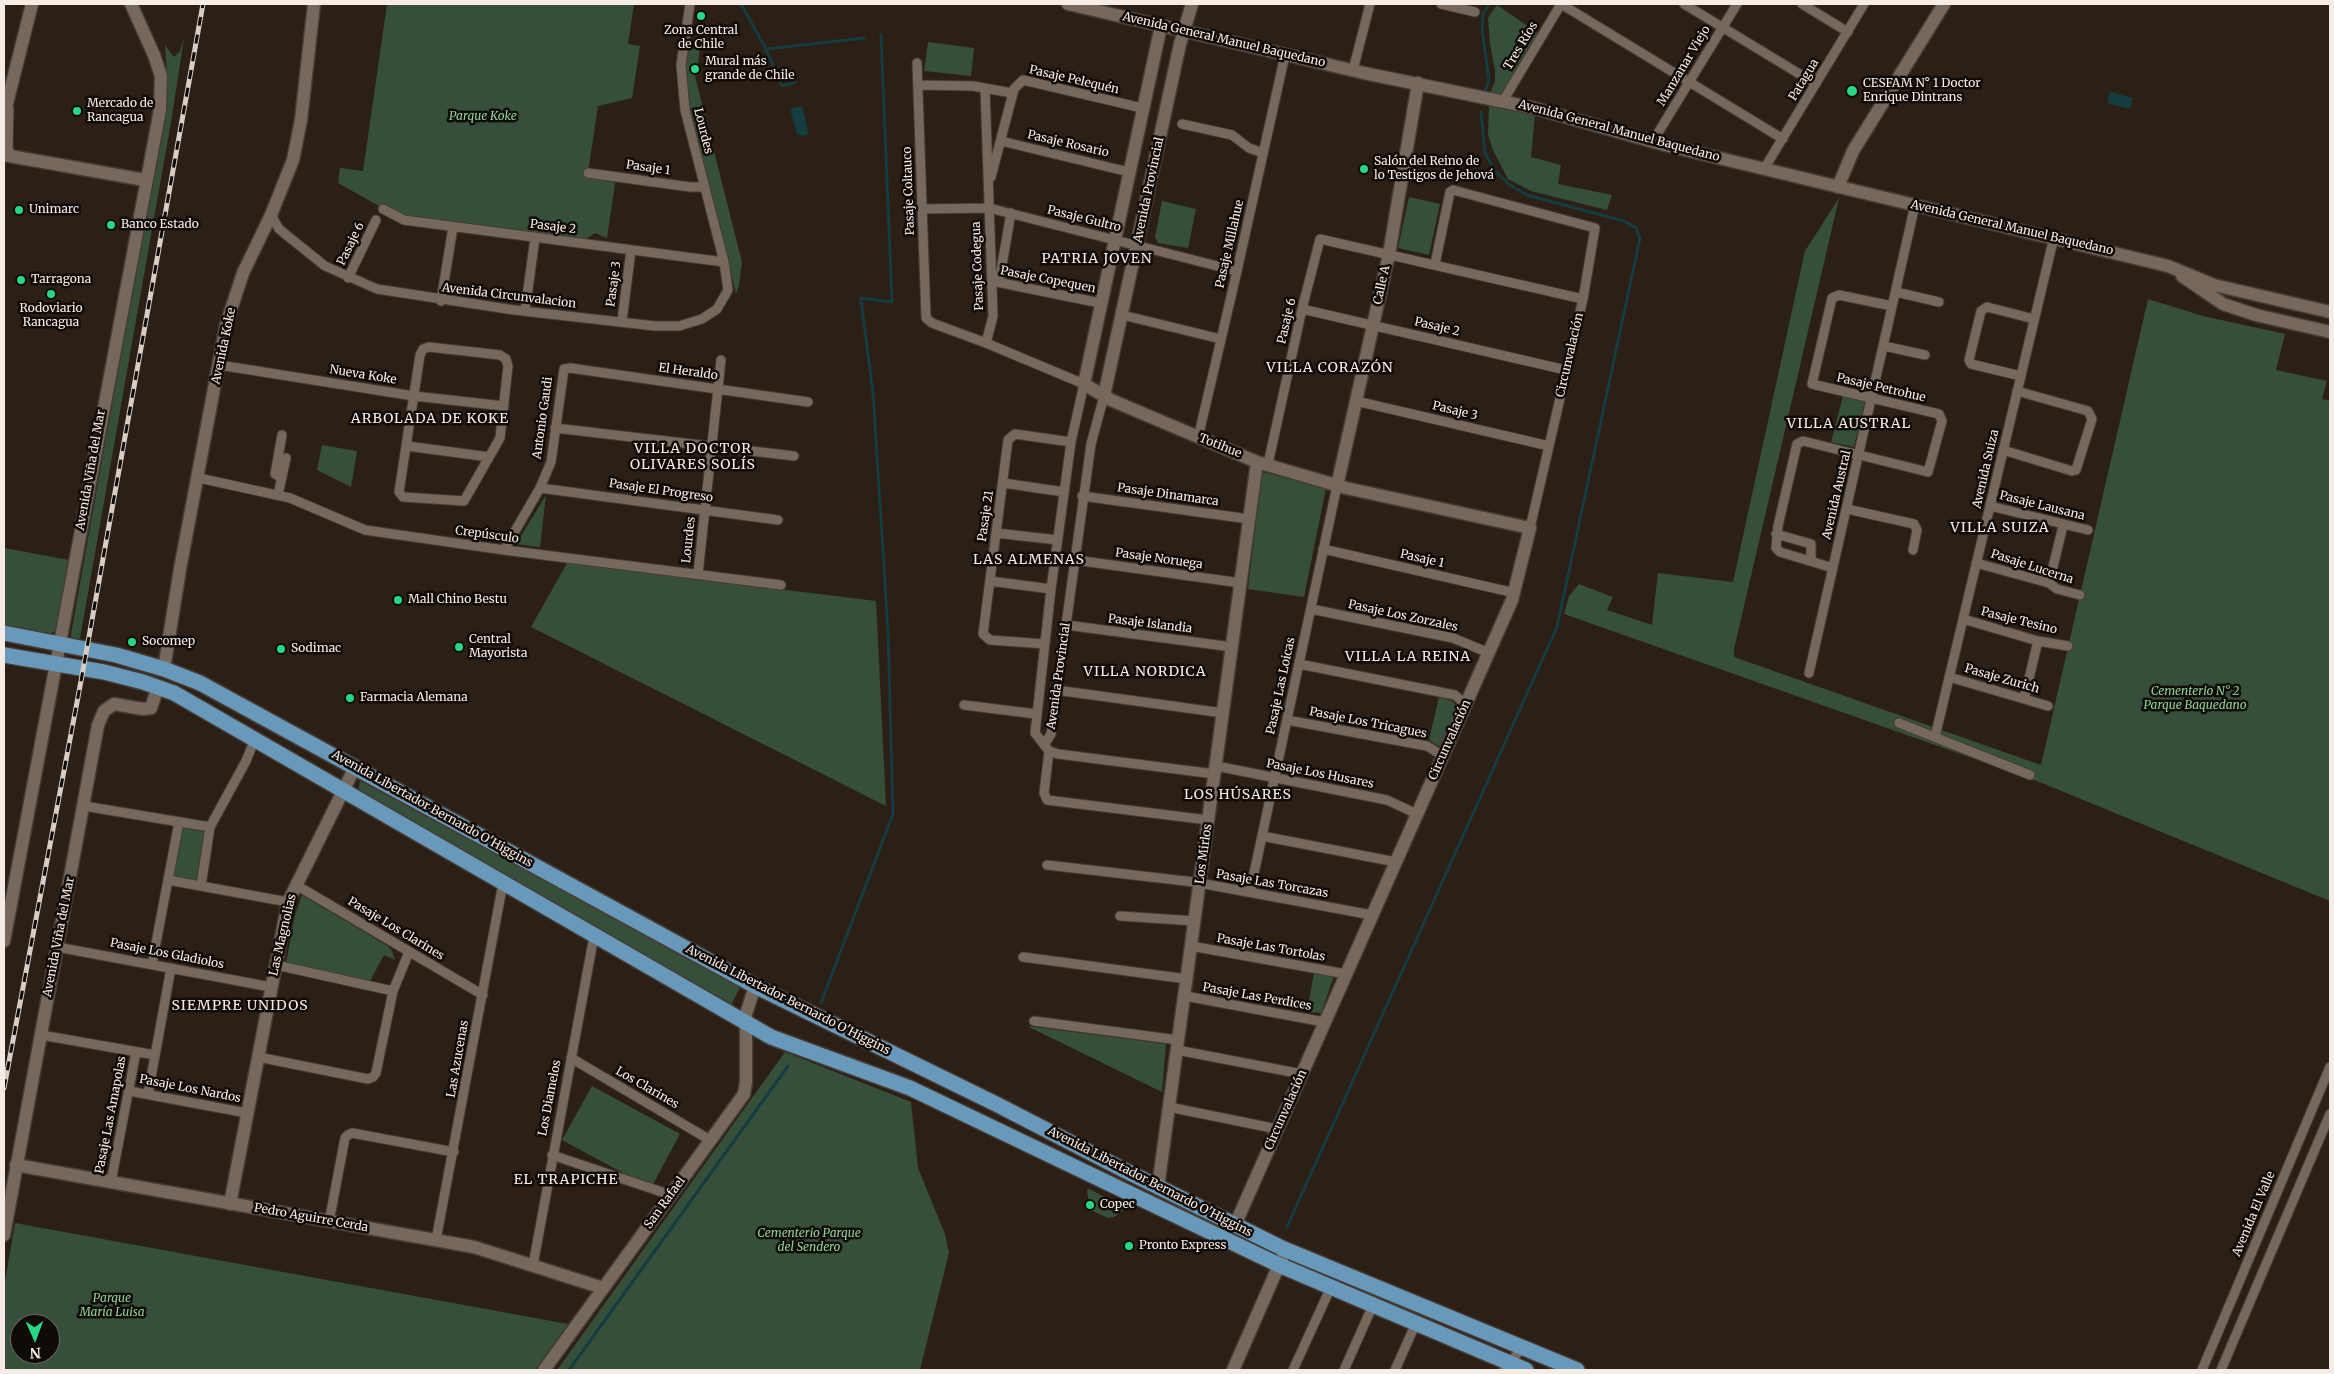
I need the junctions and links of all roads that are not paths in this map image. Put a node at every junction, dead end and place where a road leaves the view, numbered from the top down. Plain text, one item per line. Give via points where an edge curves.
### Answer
1 (32, 4) edge
2 (131, 4) edge
3 (314, 4) edge
4 (690, 4) edge
5 (1068, 4) edge
6 (1192, 4) edge
7 (1370, 4) edge
8 (1442, 4) edge
9 (1561, 4) edge
10 (1684, 4) edge
11 (1736, 4) edge
12 (1802, 4) edge
13 (1864, 4) edge
14 (1944, 4) edge
15 (1476, 12) dead end
16 (1161, 26) junction
17 (1722, 27) junction
18 (1183, 31) junction
19 (1848, 32) junction
20 (1285, 54) junction
21 (917, 63) dead end
22 (1353, 70) junction
23 (1690, 81) junction
24 (1418, 83) junction
25 (1816, 84) junction
26 (918, 85) junction
27 (986, 89) junction
28 (1012, 93) junction
29 (9, 96) junction
30 (1502, 101) junction
31 (1142, 108) junction
32 (4, 115) edge
33 (1182, 124) dead end
34 (1783, 139) junction
35 (1001, 141) junction
36 (1653, 141) junction
37 (1263, 153) junction
38 (7, 156) edge
39 (1764, 169) junction
40 (588, 172) dead end
41 (1129, 172) junction
42 (145, 180) junction
43 (988, 186) junction
44 (705, 187) junction
45 (1838, 187) junction
46 (1915, 205) junction
47 (922, 208) junction
48 (989, 208) junction
49 (382, 210) dead end
50 (1011, 213) junction
51 (271, 215) junction
52 (376, 220) dead end
53 (453, 227) junction
54 (2054, 237) junction
55 (535, 238) junction
56 (1114, 239) junction
57 (1138, 246) junction
58 (631, 250) junction
59 (1389, 254) junction
60 (724, 262) junction
61 (1435, 264) junction
62 (2168, 266) junction
63 (1238, 271) junction
64 (348, 278) junction
65 (995, 282) junction
66 (1896, 292) junction
67 (1583, 299) junction
68 (441, 301) junction
69 (1939, 302) dead end
70 (1100, 303) junction
71 (1892, 306) junction
72 (1302, 309) junction
73 (525, 311) junction
74 (2330, 312) edge
75 (1122, 315) junction
76 (926, 318) joint
77 (2034, 319) junction
78 (622, 322) junction
79 (1373, 326) junction
80 (2330, 332) edge
81 (1221, 339) junction
82 (986, 343) junction
83 (1884, 346) junction
84 (1925, 355) dead end
85 (721, 360) dead end
86 (219, 365) junction
87 (564, 369) joint
88 (1566, 370) junction
89 (2021, 376) junction
90 (1084, 384) junction
91 (718, 389) junction
92 (2017, 391) junction
93 (414, 396) junction
94 (1104, 396) junction
95 (1872, 398) junction
96 (1356, 400) junction
97 (808, 402) dead end
98 (504, 406) junction
99 (555, 428) junction
100 (282, 435) dead end
101 (1198, 438) junction
102 (1071, 442) junction
103 (407, 446) junction
104 (712, 446) junction
105 (1549, 446) junction
106 (2003, 450) junction
107 (1859, 455) junction
108 (794, 456) dead end
109 (489, 457) junction
110 (286, 458) dead end
111 (1262, 463) junction
112 (198, 478) junction
113 (282, 478) junction
114 (1003, 483) junction
115 (1337, 486) junction
116 (540, 488) junction
117 (1064, 492) junction
118 (278, 496) junction
119 (1082, 496) junction
120 (1990, 506) junction
121 (1847, 508) junction
122 (705, 510) junction
123 (1250, 519) junction
124 (778, 520) dead end
125 (2064, 526) junction
126 (1530, 528) junction
127 (1777, 530) junction
128 (2088, 530) dead end
129 (996, 533) junction
130 (1058, 540) junction
131 (1323, 549) junction
132 (504, 550) junction
133 (1913, 550) dead end
134 (1075, 560) junction
135 (1811, 561) junction
136 (1976, 562) junction
137 (1833, 568) junction
138 (698, 574) junction
139 (990, 582) junction
140 (1241, 583) junction
141 (2049, 583) junction
142 (781, 585) dead end
143 (1051, 589) junction
144 (1515, 593) junction
145 (2080, 595) dead end
146 (1310, 609) junction
147 (1963, 620) junction
148 (1066, 625) junction
149 (4, 633) edge
150 (2038, 641) junction
151 (59, 643) junction
152 (1045, 644) junction
153 (2068, 646) dead end
154 (1232, 647) junction
155 (1489, 653) junction
156 (4, 654) edge
157 (56, 662) junction
158 (1299, 664) junction
159 (164, 668) junction
160 (1809, 673) dead end
161 (1949, 677) junction
162 (158, 687) junction
163 (1056, 690) junction
164 (2024, 699) junction
165 (964, 705) dead end
166 (1466, 705) junction
167 (2048, 706) dead end
168 (1223, 713) junction
169 (1036, 714) junction
170 (1287, 720) junction
171 (1899, 723) dead end
172 (1935, 737) junction
173 (255, 739) junction
174 (1046, 748) junction
175 (1443, 756) junction
176 (355, 767) junction
177 (1215, 770) junction
178 (2030, 775) dead end
179 (1274, 777) junction
180 (342, 790) junction
181 (84, 806) junction
182 (1417, 814) junction
183 (1208, 820) junction
184 (179, 822) junction
185 (210, 827) junction
186 (1262, 836) junction
187 (1396, 862) junction
188 (1047, 865) dead end
189 (168, 880) junction
190 (503, 883) junction
191 (1200, 883) junction
192 (296, 885) junction
193 (201, 886) junction
194 (8, 891) edge
195 (1250, 892) junction
196 (288, 902) junction
197 (1372, 915) junction
198 (1120, 916) dead end
199 (1195, 921) junction
200 (594, 936) junction
201 (4, 941) edge
202 (1191, 946) junction
203 (57, 947) junction
204 (409, 952) junction
205 (1023, 957) dead end
206 (152, 964) junction
207 (276, 965) junction
208 (171, 968) junction
209 (1346, 974) junction
210 (1187, 979) junction
211 (755, 986) junction
212 (271, 987) junction
213 (393, 992) junction
214 (483, 995) junction
215 (1185, 996) junction
216 (1034, 1021) dead end
217 (1324, 1022) junction
218 (746, 1023) junction
219 (41, 1035) junction
220 (1178, 1045) junction
221 (136, 1052) junction
222 (155, 1055) junction
223 (258, 1057) junction
224 (571, 1058) junction
225 (2330, 1067) edge
226 (1302, 1074) junction
227 (129, 1091) junction
228 (148, 1094) junction
229 (1169, 1107) junction
230 (247, 1113) junction
231 (2330, 1114) edge
232 (1278, 1129) junction
233 (710, 1140) junction
234 (454, 1152) junction
235 (552, 1155) junction
236 (16, 1165) junction
237 (111, 1182) junction
238 (1158, 1187) junction
239 (671, 1195) junction
240 (230, 1204) junction
241 (329, 1222) junction
242 (1235, 1225) junction
243 (4, 1235) edge
244 (436, 1240) junction
245 (1284, 1249) junction
246 (533, 1265) junction
247 (1279, 1265) junction
248 (1331, 1287) junction
249 (603, 1288) junction
250 (1373, 1305) junction
251 (1416, 1323) junction
252 (1506, 1341) junction
253 (1522, 1348) junction
254 (1504, 1364) edge
255 (1235, 1369) edge
256 (544, 1370) edge
257 (1292, 1370) edge
258 (1344, 1370) edge
259 (1395, 1370) edge
260 (1526, 1370) edge
261 (1577, 1370) edge
262 (2202, 1370) edge
263 (2220, 1370) edge

1 - 29 street
2 - 42 street, Avenida Viña del Mar via 156,59 162,90
3 - 51 street, Avenida Koke via 301,120 293,160
4 - 44 street, Lourdes via 681,65 682,86
5 - 16 street, Avenida General Manuel Baquedano
6 - 18 street, Avenida Provincial
7 - 22 street
8 - 15 street
9 - 23 street
9 - 30 street, Tres Ríos
10 - 17 street
11 - 17 street, Manzanar Viejo
12 - 19 street
13 - 19 street, Patagua
14 - 45 street via 1853,151
16 - 18 street, Avenida General Manuel Baquedano
16 - 31 street, Avenida Provincial
17 - 23 street, Manzanar Viejo
17 - 25 street
18 - 20 street, Avenida General Manuel Baquedano
18 - 57 street, Avenida Provincial
19 - 25 street, Patagua
20 - 22 street, Avenida General Manuel Baquedano
20 - 37 street, Pasaje Millahue
21 - 26 street, Pasaje Coltauco
22 - 24 street, Avenida General Manuel Baquedano
23 - 34 street
23 - 36 street, Manzanar Viejo
24 - 30 street, Avenida General Manuel Baquedano
24 - 59 street, Calle A
25 - 34 street, Patagua
26 - 27 street
26 - 47 street, Pasaje Coltauco
27 - 28 street
27 - 43 street, Pasaje Codegua
28 - 31 street, Pasaje Pelequén via 1015,85 1023,80
28 - 35 street, Pasaje Codegua
29 - 32 street
29 - 38 street
30 - 36 street, Avenida General Manuel Baquedano
31 - 41 street, Avenida Provincial
33 - 37 street via 1232,135 1249,148
34 - 39 street, Patagua
35 - 41 street, Pasaje Rosario
35 - 43 street, Pasaje Codegua
36 - 39 street, Avenida General Manuel Baquedano
37 - 63 street, Pasaje Millahue
38 - 42 street
39 - 45 street, Avenida General Manuel Baquedano
40 - 44 street, Pasaje 1
41 - 56 street, Avenida Provincial
42 - 151 street, Avenida Viña del Mar
43 - 48 street, Pasaje Codegua
44 - 60 street, Lourdes
45 - 46 street, Avenida General Manuel Baquedano
46 - 54 street, Avenida General Manuel Baquedano
46 - 66 street, Avenida Austral
47 - 48 street, Pasaje Gultro
47 - 76 street, Pasaje Coltauco
48 - 50 street, Pasaje Gultro
48 - 65 street, Pasaje Codegua
49 - 53 street, Pasaje 2 via 404,220
50 - 56 street, Pasaje Gultro
50 - 65 street
51 - 64 street, Avenida Circunvalacion via 279,229 302,250
51 - 86 street, Avenida Koke via 242,273 226,325
52 - 64 street, Pasaje 6
53 - 55 street, Pasaje 2
53 - 68 street
54 - 62 street, Avenida General Manuel Baquedano
54 - 77 street, Avenida Suiza
55 - 58 street, Pasaje 2
55 - 73 street
56 - 57 street, Pasaje Gultro
56 - 70 street, Avenida Provincial
57 - 63 street, Pasaje Gultro
57 - 75 street, Avenida Provincial
58 - 60 street, Pasaje 2
58 - 78 street, Pasaje 3
59 - 61 street
59 - 72 street, Pasaje 6 via 1324,238 1318,241
59 - 79 street, Calle A
60 - 78 street, Avenida Circunvalacion via 728,290 718,309 702,319 679,326
61 - 67 street
61 - 67 street, Circunvalación via 1450,192 1457,190 1593,226 1596,232
62 - 74 street, Avenida General Manuel Baquedano via 2214,284
62 - 80 street, Avenida General Manuel Baquedano via 2223,304
63 - 81 street, Pasaje Millahue
64 - 68 street, Avenida Circunvalacion via 377,289
65 - 70 street, Pasaje Copequen
65 - 82 street, Pasaje Codegua via 993,316
66 - 69 street
66 - 71 street, Avenida Austral
67 - 88 street, Circunvalación
68 - 73 street, Avenida Circunvalacion
70 - 90 street, Avenida Provincial
71 - 83 street, Avenida Austral
71 - 95 street, Pasaje Petrohue via 1839,295 1832,298 1812,380 1814,385
72 - 79 street, Pasaje 2
72 - 111 street, Pasaje 6
73 - 78 street, Avenida Circunvalacion
75 - 81 street
75 - 94 street, Avenida Provincial
76 - 82 street, Totihue
77 - 89 street, Avenida Suiza
77 - 89 street via 1983,307 1969,360 1971,364
79 - 88 street, Pasaje 2
79 - 96 street, Calle A
81 - 101 street, Pasaje Millahue
82 - 90 street, Totihue
83 - 84 street
83 - 95 street, Avenida Austral
85 - 91 street, Lourdes
86 - 93 street, Nueva Koke
86 - 112 street, Avenida Koke
87 - 91 street, El Heraldo
87 - 99 street, Antonio Gaudi
88 - 105 street, Circunvalación
89 - 92 street, Avenida Suiza
90 - 94 street, Totihue
90 - 102 street, Avenida Provincial
91 - 97 street, El Heraldo
91 - 104 street, Lourdes
92 - 106 street, Avenida Suiza
92 - 106 street via 2092,414 2076,470
93 - 98 street, Nueva Koke
93 - 98 street via 420,355 429,347 500,355 506,359
93 - 103 street
94 - 101 street, Totihue
94 - 119 street, Avenida Provincial
95 - 107 street, Avenida Austral
95 - 107 street, Pasaje Petrohue via 1942,416 1942,421 1928,472
96 - 105 street, Pasaje 3
96 - 115 street, Calle A
98 - 109 street via 500,438
99 - 104 street
99 - 116 street, Antonio Gaudi via 551,462
100 - 113 street via 275,474
101 - 111 street, Totihue
102 - 114 street, Pasaje 21 via 1015,434 1008,440
102 - 117 street, Avenida Provincial
103 - 109 street
103 - 109 street via 399,492 403,497 464,501
104 - 108 street
104 - 122 street, Lourdes
105 - 126 street, Circunvalación
106 - 120 street, Avenida Suiza
107 - 121 street, Avenida Austral
107 - 127 street via 1799,442
110 - 113 street
111 - 115 street, Totihue
111 - 123 street, Los Mirlos
112 - 118 street, Crepúsculo
112 - 159 street, Avenida Koke
113 - 118 street
114 - 117 street
114 - 129 street, Pasaje 21
115 - 126 street, Totihue
115 - 131 street, Pasaje Las Loicas
116 - 122 street, Pasaje El Progreso
116 - 132 street, Antonio Gaudi
117 - 130 street, Avenida Provincial
118 - 132 street, Crepúsculo via 296,500 365,530
119 - 123 street, Pasaje Dinamarca
119 - 134 street, Avenida Provincial
120 - 125 street, Pasaje Lausana
120 - 136 street, Avenida Suiza
121 - 133 street via 1914,524 1917,530
121 - 137 street, Avenida Austral
122 - 124 street, Pasaje El Progreso
122 - 138 street, Lourdes
123 - 140 street, Los Mirlos
125 - 128 street, Pasaje Lausana
125 - 141 street
126 - 144 street, Circunvalación
127 - 135 street via 1811,544
127 - 135 street via 1776,548
129 - 130 street
129 - 139 street, Pasaje 21
130 - 143 street, Avenida Provincial
131 - 144 street, Pasaje 1
131 - 146 street, Pasaje Las Loicas
132 - 138 street, Crepúsculo
134 - 140 street, Pasaje Noruega
134 - 148 street, Avenida Provincial
135 - 137 street
136 - 141 street, Pasaje Lucerna
136 - 147 street, Avenida Suiza
137 - 160 street, Avenida Austral
138 - 142 street, Crepúsculo
139 - 143 street
139 - 152 street, Pasaje 21 via 983,634 990,640
140 - 154 street, Los Mirlos
141 - 145 street, Pasaje Lucerna via 2057,589
143 - 152 street, Avenida Provincial
144 - 155 street, Circunvalación
146 - 155 street, Pasaje Los Zorzales via 1453,638
146 - 158 street, Pasaje Las Loicas
147 - 150 street, Pasaje Tesino
147 - 161 street, Avenida Suiza
148 - 154 street, Pasaje Islandia
148 - 163 street, Avenida Provincial
149 - 151 main road, Avenida Libertador Bernardo O'Higgins
150 - 153 street, Pasaje Tesino
150 - 164 street
151 - 157 street, Avenida Viña del Mar
151 - 159 main road, Avenida Libertador Bernardo O'Higgins
152 - 169 street, Avenida Provincial
154 - 168 street, Los Mirlos
155 - 166 street, Circunvalación
156 - 157 main road, Avenida Libertador Bernardo O'Higgins
157 - 162 main road, Avenida Libertador Bernardo O'Higgins
157 - 194 street, Avenida Viña del Mar
158 - 166 street via 1455,695
158 - 170 street, Pasaje Las Loicas
159 - 176 main road, Avenida Libertador Bernardo O'Higgins via 200,683
161 - 164 street, Pasaje Zurich
161 - 172 street, Avenida Suiza
162 - 173 main road, Avenida Libertador Bernardo O'Higgins via 202,707
162 - 181 street, Avenida Viña del Mar via 148,709 117,704 104,712 97,732
163 - 168 street
163 - 174 street, Avenida Provincial via 1051,734
164 - 167 street, Pasaje Zurich
165 - 169 street
166 - 175 street, Circunvalación
168 - 177 street, Los Mirlos
169 - 174 street, Avenida Provincial via 1036,733
170 - 175 street, Pasaje Los Tricagues via 1427,746
170 - 179 street, Pasaje Las Loicas
171 - 172 street
172 - 178 street
173 - 180 main road, Avenida Libertador Bernardo O'Higgins
173 - 185 street
174 - 177 street, Pasaje Los Husares via 1058,754
174 - 183 street via 1044,793 1047,800
175 - 182 street, Circunvalación
176 - 180 street, Las Magnolias
176 - 211 main road, Avenida Libertador Bernardo O'Higgins
177 - 179 street, Pasaje Los Husares
177 - 183 street, Los Mirlos
179 - 182 street, Pasaje Los Husares via 1387,800
179 - 186 street, Pasaje Las Loicas
180 - 190 main road, Avenida Libertador Bernardo O'Higgins
180 - 192 street, Las Magnolias
181 - 184 street
181 - 203 street, Avenida Viña del Mar
182 - 187 street, Circunvalación
183 - 191 street, Los Mirlos
184 - 185 street
184 - 189 street
185 - 193 street
186 - 187 street
186 - 195 street, Pasaje Las Loicas
187 - 197 street, Circunvalación
188 - 191 street, Pasaje Las Torcazas
189 - 193 street
189 - 206 street
190 - 200 main road, Avenida Libertador Bernardo O'Higgins
190 - 214 street, Las Azucenas
191 - 195 street, Pasaje Las Torcazas
191 - 199 street, Los Mirlos
192 - 196 street, Las Magnolias
192 - 204 street, Pasaje Los Clarines
193 - 196 street
194 - 201 street, Avenida Viña del Mar
195 - 197 street, Pasaje Las Torcazas
196 - 207 street, Las Magnolias
197 - 209 street, Circunvalación
198 - 199 street
199 - 202 street, Los Mirlos
200 - 218 main road, Avenida Libertador Bernardo O'Higgins
200 - 224 street, Los Diamelos
202 - 209 street, Pasaje Las Tortolas
202 - 210 street, Los Mirlos
203 - 206 street, Pasaje Los Gladiolos
203 - 219 street, Avenida Viña del Mar
204 - 213 street
204 - 214 street, Pasaje Los Clarines
205 - 210 street
206 - 208 street, Pasaje Los Gladiolos
207 - 212 street, Las Magnolias
207 - 213 street
208 - 212 street, Pasaje Los Gladiolos
208 - 222 street
209 - 217 street, Circunvalación
210 - 215 street, Los Mirlos
211 - 218 street, San Rafael via 748,1004
211 - 238 main road, Avenida Libertador Bernardo O'Higgins
212 - 223 street, Las Magnolias
213 - 223 street via 373,1077 368,1079
214 - 234 street, Las Azucenas
215 - 217 street, Pasaje Las Perdices
215 - 220 street, Los Mirlos
216 - 220 street
217 - 226 street, Circunvalación
218 - 233 street, San Rafael via 745,1091
218 - 247 main road, Avenida Libertador Bernardo O'Higgins via 771,1037 910,1088
219 - 221 street
219 - 236 street, Avenida Viña del Mar
220 - 226 street
220 - 229 street, Los Mirlos
221 - 222 street
221 - 227 street, Pasaje Las Amapolas
222 - 228 street
223 - 230 street, Las Magnolias
224 - 233 street, Los Clarines
224 - 235 street, Los Diamelos
225 - 262 street, Avenida El Valle
226 - 232 street, Circunvalación
227 - 228 street, Pasaje Los Nardos
227 - 237 street, Pasaje Las Amapolas
228 - 230 street, Pasaje Los Nardos
229 - 232 street
229 - 238 street, Los Mirlos
230 - 240 street, Las Magnolias
231 - 263 street
232 - 242 street, Circunvalación
233 - 239 street, San Rafael
234 - 241 street via 352,1133 348,1135
234 - 244 street, Las Azucenas
235 - 239 street
235 - 246 street, Los Diamelos
236 - 237 street, Pedro Aguirre Cerda
236 - 243 street, Avenida Viña del Mar
237 - 240 street, Pedro Aguirre Cerda
238 - 242 main road, Avenida Libertador Bernardo O'Higgins
239 - 249 street, San Rafael
240 - 241 street, Pedro Aguirre Cerda
241 - 244 street, Pedro Aguirre Cerda
242 - 245 main road, Avenida Libertador Bernardo O'Higgins
244 - 246 street, Pedro Aguirre Cerda via 488,1250
245 - 247 street
245 - 252 main road, Avenida Libertador Bernardo O'Higgins
246 - 249 street, Pedro Aguirre Cerda
247 - 248 main road, Avenida Libertador Bernardo O'Higgins
247 - 255 street
248 - 250 main road, Avenida Libertador Bernardo O'Higgins
248 - 257 street
249 - 256 street, San Rafael
250 - 251 main road, Avenida Libertador Bernardo O'Higgins
250 - 258 street
251 - 254 main road, Avenida Libertador Bernardo O'Higgins
251 - 259 street
252 - 253 main road, Avenida Libertador Bernardo O'Higgins
252 - 254 main road
253 - 254 street
253 - 261 main road, Avenida Libertador Bernardo O'Higgins
254 - 260 main road, Avenida Libertador Bernardo O'Higgins

